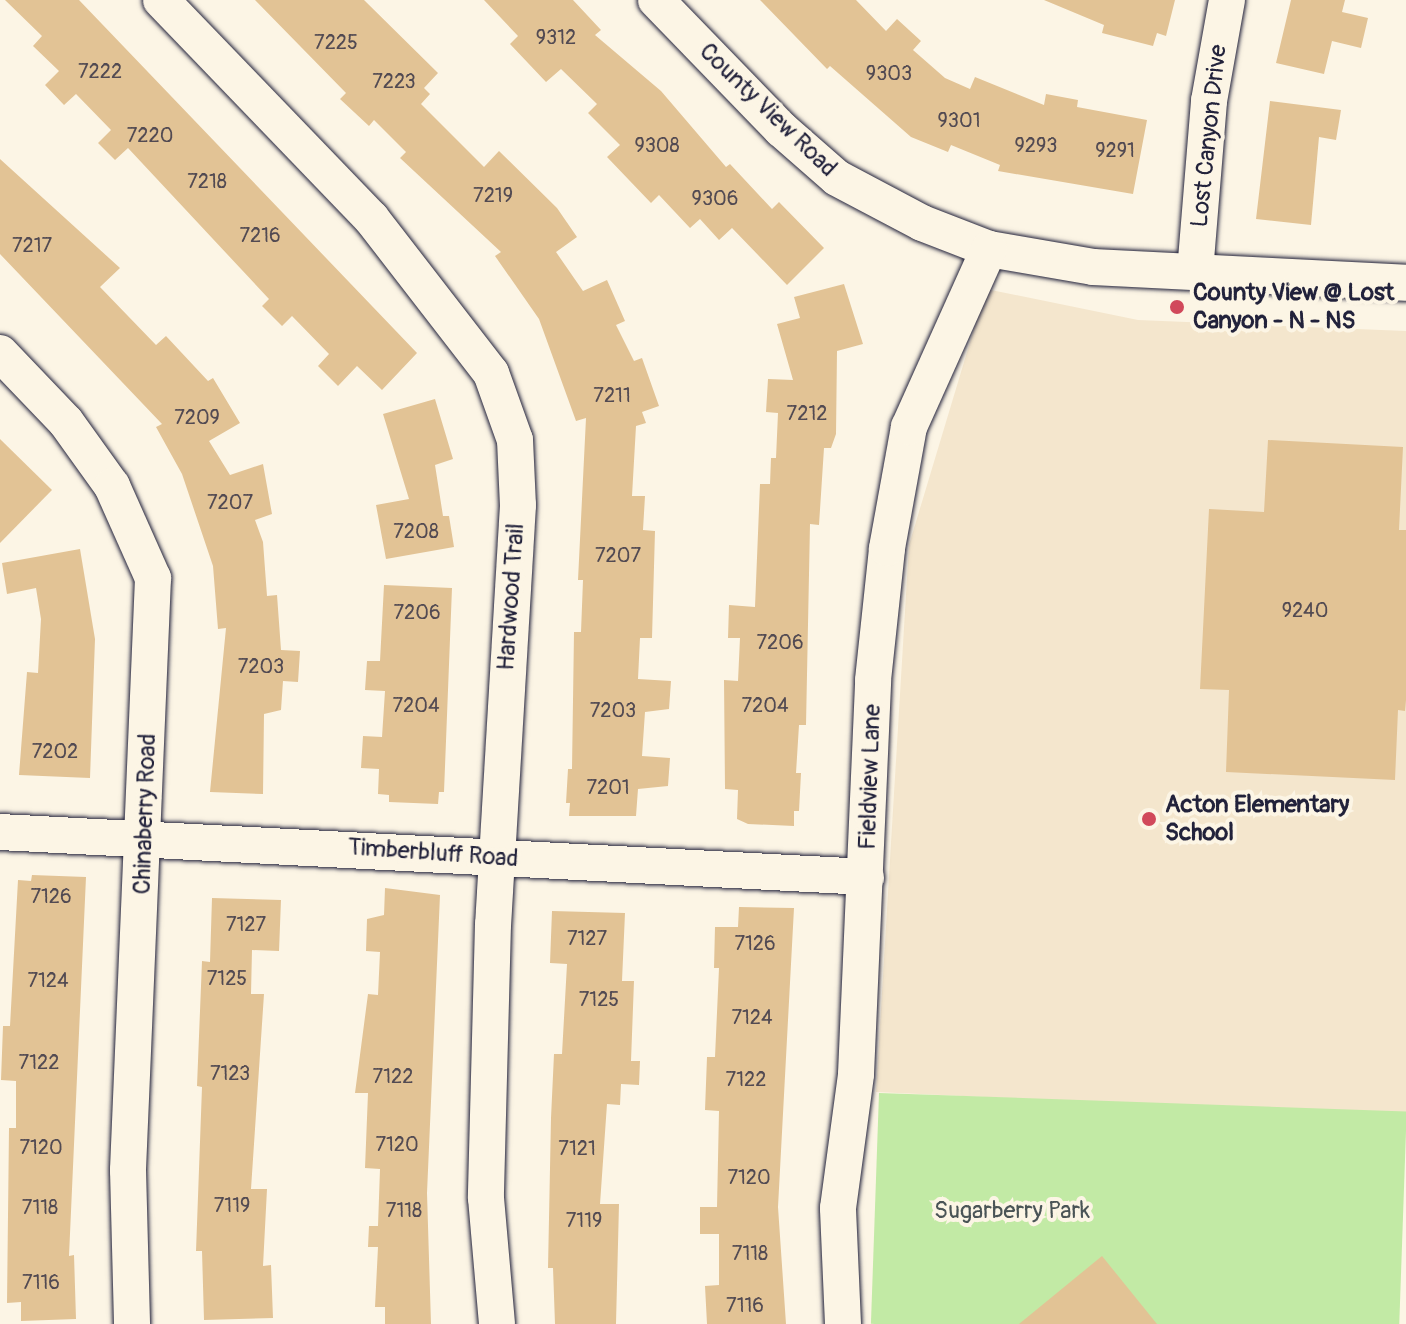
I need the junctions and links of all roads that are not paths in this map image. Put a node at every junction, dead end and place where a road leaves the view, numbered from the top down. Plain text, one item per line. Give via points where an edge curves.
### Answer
1 (161, 0) edge
2 (656, 0) edge
3 (1227, 0) edge
4 (989, 249) junction
5 (1195, 272) junction
6 (1406, 283) edge
7 (0, 353) edge
8 (0, 832) edge
9 (145, 837) junction
10 (497, 858) junction
11 (866, 877) junction
12 (132, 1324) edge
13 (497, 1324) edge
14 (843, 1324) edge

1 - 10 street, Hardwood Trail via 371,218 491,373 515,440 518,505
2 - 4 street, County View Road via 781,129 837,178 922,223
3 - 5 street, Lost Canyon Drive via 1209,101
4 - 5 street, County View Road via 1093,267
4 - 11 street, Fieldview Lane via 909,427 887,548 875,662
5 - 6 street, County View Road
7 - 9 street, Chinaberry Road via 66,422 112,486 153,578
8 - 9 street, Timberbluff Road
9 - 10 street, Timberbluff Road
9 - 12 street, Chinaberry Road via 128,1170
10 - 11 street, Timberbluff Road
10 - 13 street, Hardwood Trail via 486,1198
11 - 14 street, Fieldview Lane via 856,1074 838,1208

